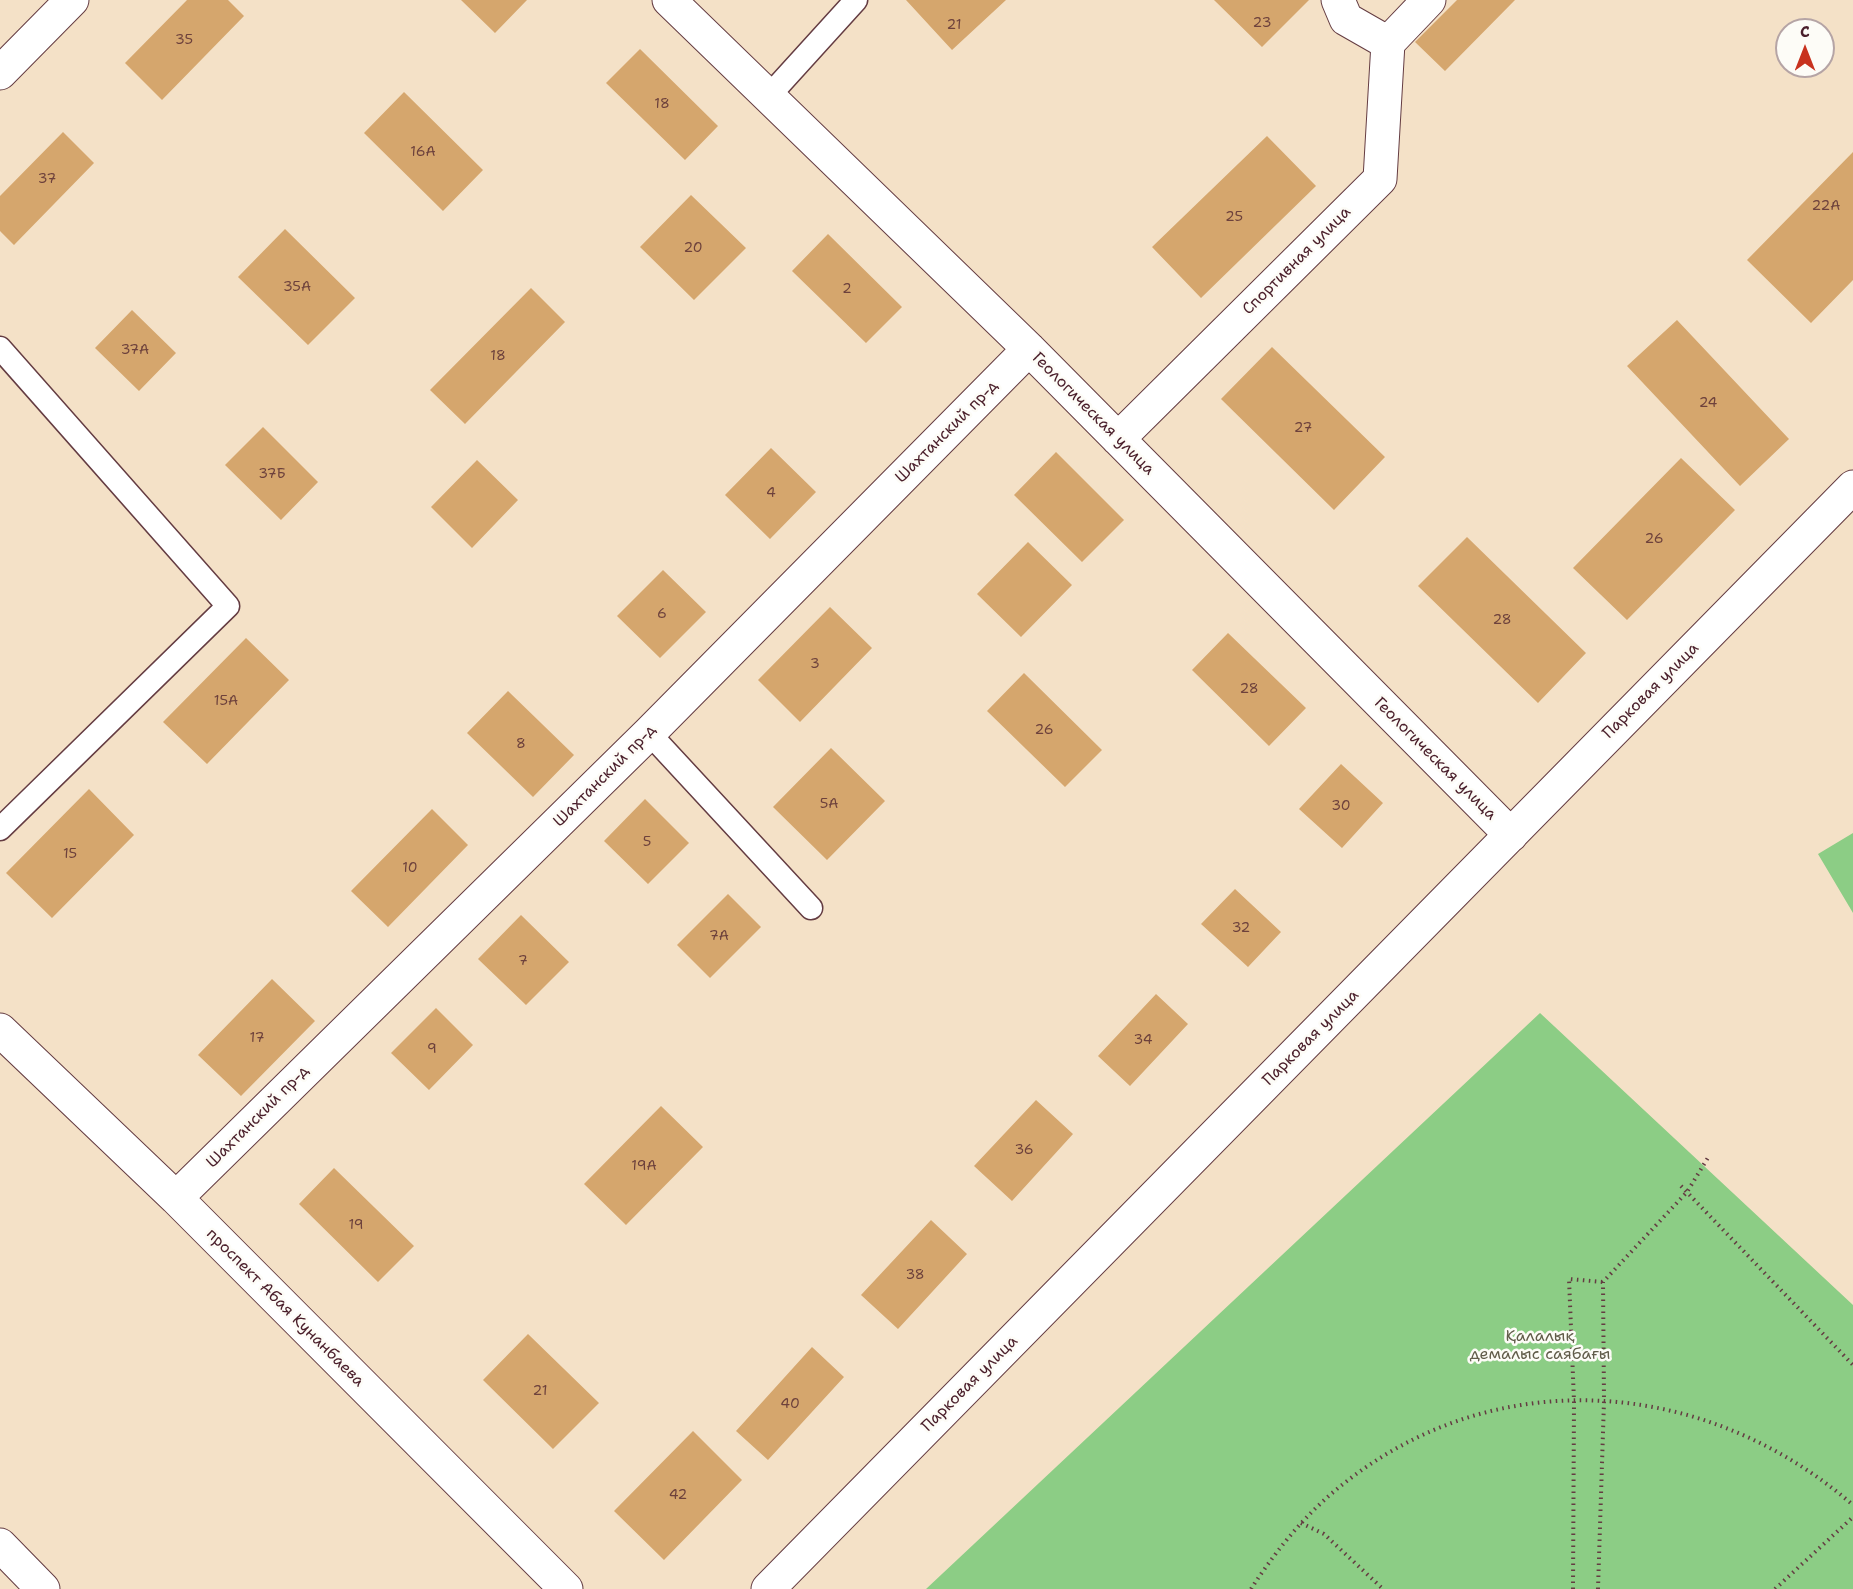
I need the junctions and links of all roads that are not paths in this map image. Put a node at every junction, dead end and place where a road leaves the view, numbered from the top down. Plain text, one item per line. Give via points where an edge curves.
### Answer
1 (72, 0) edge
2 (669, 0) edge
3 (856, 0) edge
4 (1338, 0) edge
5 (1429, 0) edge
6 (1388, 43) junction
7 (0, 73) edge
8 (768, 97) junction
9 (0, 348) edge
10 (1029, 349) junction
11 (1118, 439) junction
12 (1853, 487) edge
13 (649, 733) junction
14 (0, 829) edge
15 (1510, 835) junction
16 (811, 908) dead end
17 (0, 1030) edge
18 (176, 1198) junction
19 (0, 1545) edge
20 (43, 1589) edge
21 (566, 1589) edge
22 (768, 1589) edge

1 - 7 street
2 - 8 street, Геологическая улица
3 - 8 lane
4 - 6 street via 1346,19
5 - 6 street
6 - 11 street, Спортивная улица via 1380,179
8 - 10 street, Геологическая улица
9 - 14 lane via 228,606
10 - 11 street, Геологическая улица
10 - 13 street, Шахтанский пр-д
11 - 15 street, Геологическая улица
12 - 15 street, Парковая улица
13 - 16 lane
13 - 18 street, Шахтанский пр-д
15 - 22 street, Парковая улица
17 - 18 street, проспект Абая Кунанбаева
18 - 21 street, проспект Абая Кунанбаева
19 - 20 street

